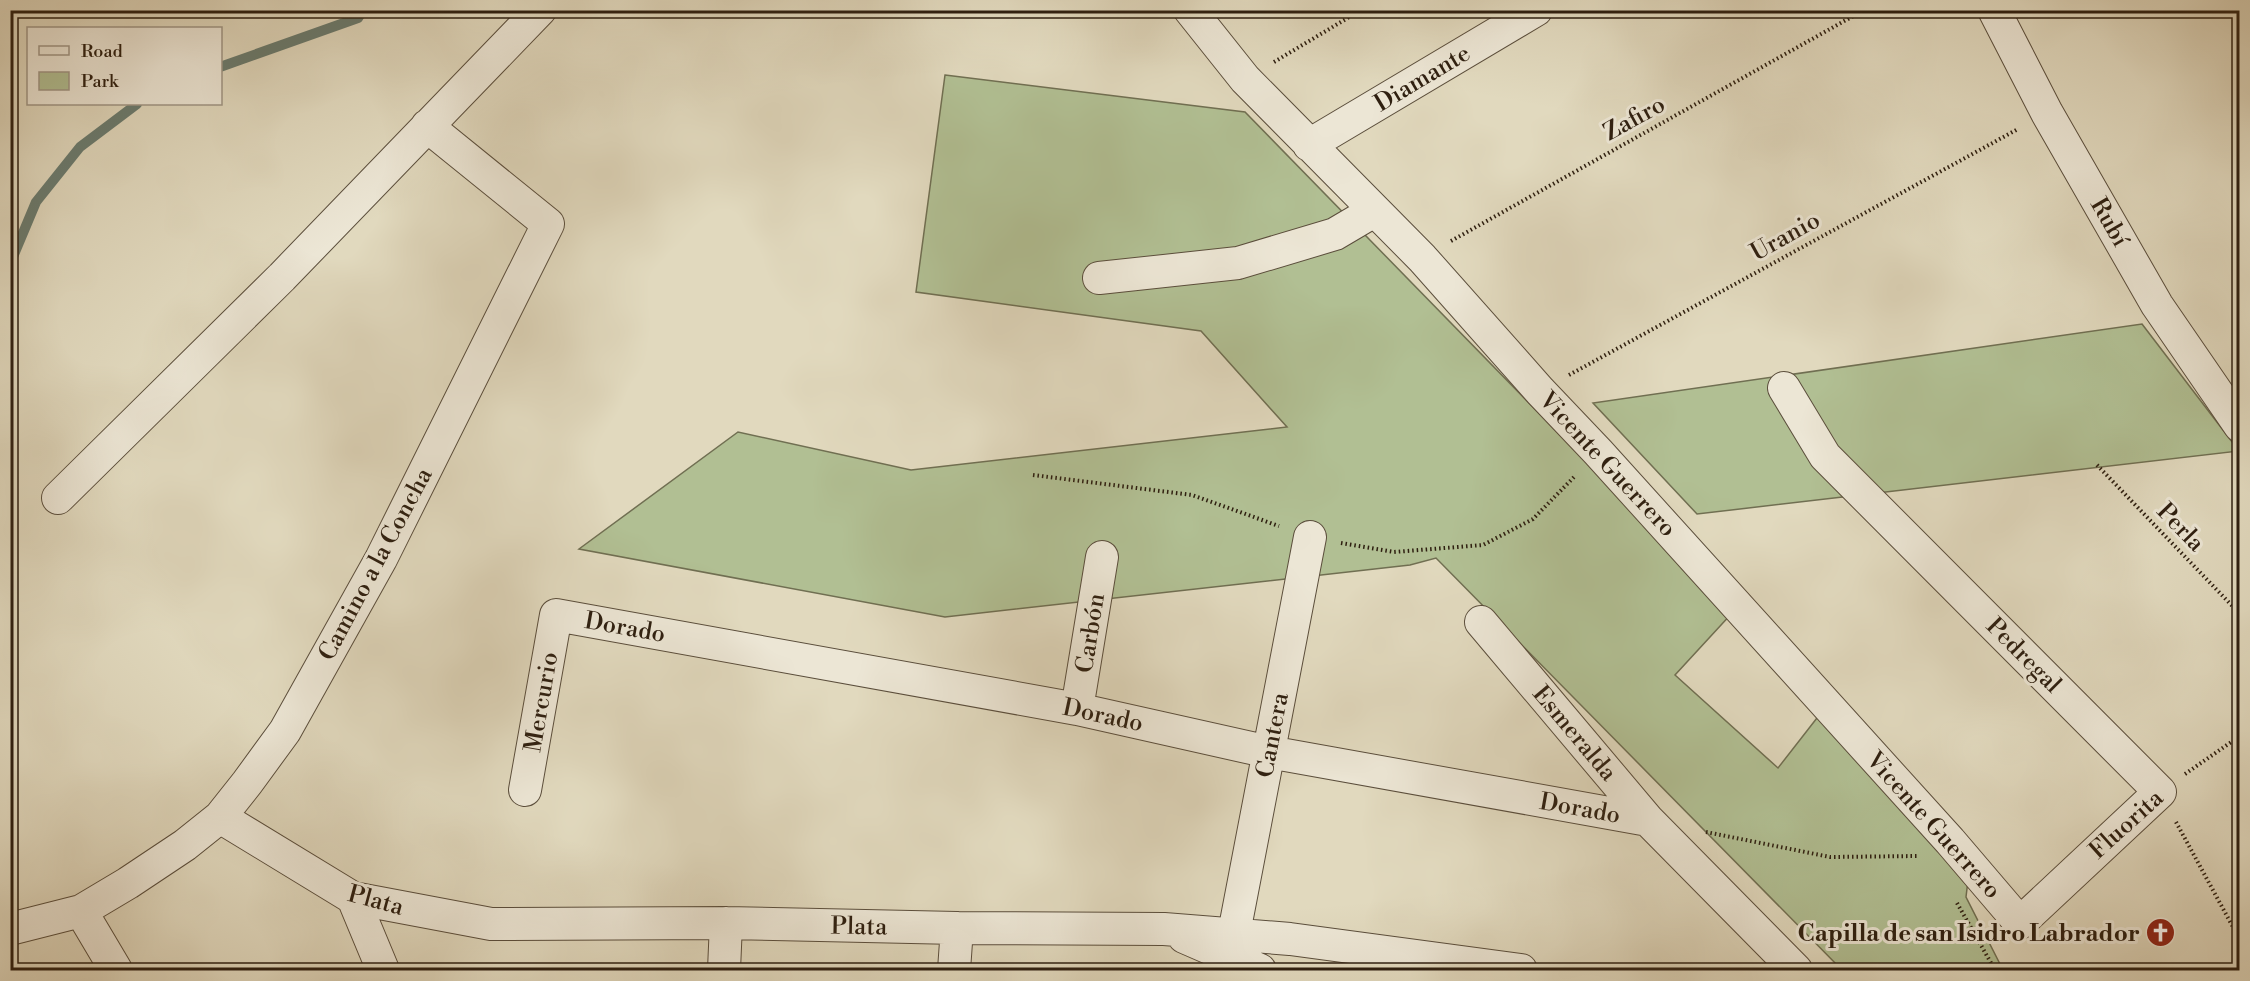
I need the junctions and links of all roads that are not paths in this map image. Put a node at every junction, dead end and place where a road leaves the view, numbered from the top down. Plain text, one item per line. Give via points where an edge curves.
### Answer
1 (540, 10) edge
2 (1190, 10) edge
3 (1536, 10) edge
4 (1994, 10) edge
5 (427, 126) junction
6 (1309, 145) junction
7 (1374, 211) junction
8 (1098, 278) dead end
9 (1784, 388) dead end
10 (2240, 426) edge
11 (58, 498) dead end
12 (1310, 537) dead end
13 (1102, 557) dead end
14 (556, 615) joint
15 (1481, 622) dead end
16 (1077, 709) junction
17 (1269, 752) junction
18 (525, 790) dead end
19 (2160, 792) joint
20 (220, 817) junction
21 (1648, 820) junction
22 (353, 898) junction
23 (81, 911) junction
24 (2020, 922) joint
25 (726, 923) junction
26 (957, 928) junction
27 (1164, 928) junction
28 (10, 929) edge
29 (1234, 933) junction
30 (116, 970) edge
31 (383, 970) edge
32 (724, 970) edge
33 (954, 970) edge
34 (1260, 970) edge
35 (1521, 970) edge
36 (1796, 970) edge

1 - 5 street
2 - 6 street, Vicente Guerrero via 1245,79
3 - 6 street, Diamante
4 - 10 street, Rubí via 2047,113 2157,305
5 - 11 street via 282,278
5 - 20 street, Camino a la Concha via 548,224 364,589 285,731
6 - 7 street, Vicente Guerrero
7 - 8 street via 1335,234 1238,263
7 - 24 street, Vicente Guerrero via 1422,258 1606,460
9 - 19 street, Pedregal via 1825,456
12 - 17 street, Cantera
13 - 16 street, Carbón
14 - 16 street, Dorado
14 - 18 street, Mercurio
15 - 21 street, Esmeralda
16 - 17 street, Dorado
17 - 21 street, Dorado
17 - 29 street, Cantera
19 - 24 street, Fluorita
20 - 22 street, Plata
20 - 23 street, Camino a la Concha via 185,845
21 - 36 street, Esmeralda
22 - 25 street, Plata via 491,924
22 - 31 street
23 - 28 street, Camino a la Concha
23 - 30 street
25 - 26 street, Plata
25 - 32 street
26 - 27 street, Plata
26 - 33 street
27 - 29 street, Plata
27 - 34 street
29 - 35 street, Plata

